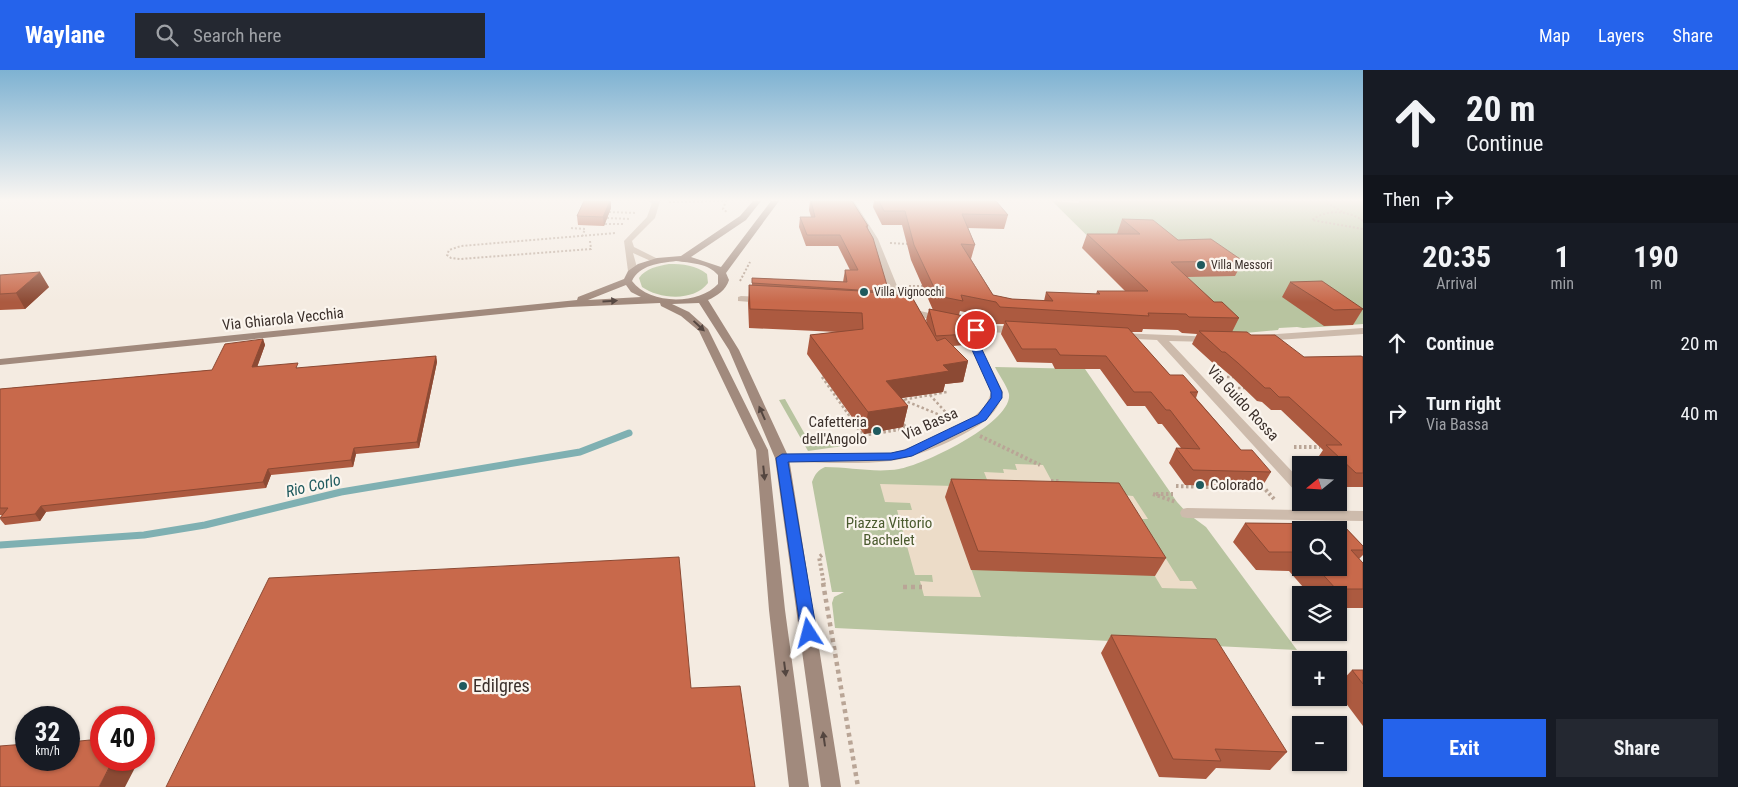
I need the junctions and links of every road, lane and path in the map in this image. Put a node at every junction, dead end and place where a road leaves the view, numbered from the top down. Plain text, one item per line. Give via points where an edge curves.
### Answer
1 (614, 234) edge
2 (634, 234) edge
3 (719, 234) edge
4 (750, 234) edge
5 (872, 234) edge
6 (582, 237) joint
7 (590, 240) dead end
8 (885, 243) dead end
9 (911, 244) edge
10 (630, 248) junction
11 (752, 257) dead end
12 (684, 258) junction
13 (656, 260) junction
14 (633, 271) junction
15 (721, 273) junction
16 (628, 281) junction
17 (903, 286) dead end
18 (923, 286) dead end
19 (736, 289) dead end
20 (702, 299) junction
21 (741, 299) dead end
22 (655, 300) junction
23 (778, 301) edge
24 (569, 304) junction
25 (888, 308) edge
26 (902, 310) junction
27 (985, 328) junction
28 (1029, 331) edge
29 (1363, 332) edge
30 (1106, 335) edge
31 (1161, 338) junction
32 (1219, 339) edge
33 (1249, 339) edge
34 (0, 362) edge
35 (1237, 376) edge
36 (1212, 377) dead end
37 (822, 378) dead end
38 (1222, 388) dead end
39 (1253, 388) edge
40 (947, 392) dead end
41 (898, 395) edge
42 (930, 395) junction
43 (902, 400) junction
44 (900, 420) edge
45 (976, 433) dead end
46 (1294, 447) dead end
47 (1320, 448) dead end
48 (782, 458) junction
49 (1040, 465) dead end
50 (1292, 479) edge
51 (1051, 481) edge
52 (1060, 481) edge
53 (1176, 486) dead end
54 (1153, 494) dead end
55 (1173, 494) dead end
56 (1277, 503) dead end
57 (1322, 511) edge
58 (1187, 513) dead end
59 (1325, 515) junction
60 (1363, 516) edge
61 (822, 555) dead end
62 (903, 586) dead end
63 (922, 587) dead end
64 (799, 787) edge
65 (831, 787) edge
66 (858, 787) edge

1 - 6 path
2 - 10 street via 628,244
3 - 12 street
4 - 15 street
5 - 26 street
6 - 7 path via 461,246 449,250 447,255 460,259 592,249
8 - 9 path
10 - 13 street
10 - 14 street
11 - 19 path
12 - 13 street
12 - 15 street via 707,263
13 - 14 street
14 - 16 street
15 - 20 street via 722,286
16 - 22 street via 635,292
16 - 24 street, Via Ghiarola Vecchia
17 - 18 path
20 - 22 street, Via Ghiarola Vecchia via 680,302
48 -> 20 street via 734,350
21 - 23 street
24 -> 22 street, Via Ghiarola Vecchia
22 -> 64 street via 685,314 703,329 762,450 777,610
24 - 34 street, Via Ghiarola Vecchia
25 - 26 street
26 - 27 street
27 - 28 street
27 - 48 street, Via Bassa via 972,334 973,341 997,392 982,418 908,453 891,457
29 - 33 street
30 - 31 street
31 - 32 street
31 - 50 street, Via Guido Rossa
35 - 36 path
37 - 44 path via 863,435 906,428
38 - 39 path
40 - 42 path
41 - 43 path
42 - 43 path
42 - 43 path via 952,419
45 - 49 path
46 - 47 path
65 -> 48 street
51 - 52 path
53 - 56 path via 1265,489
54 - 55 path
57 - 59 street
58 - 59 street
59 - 60 street
61 - 66 path via 819,557
62 - 63 path

